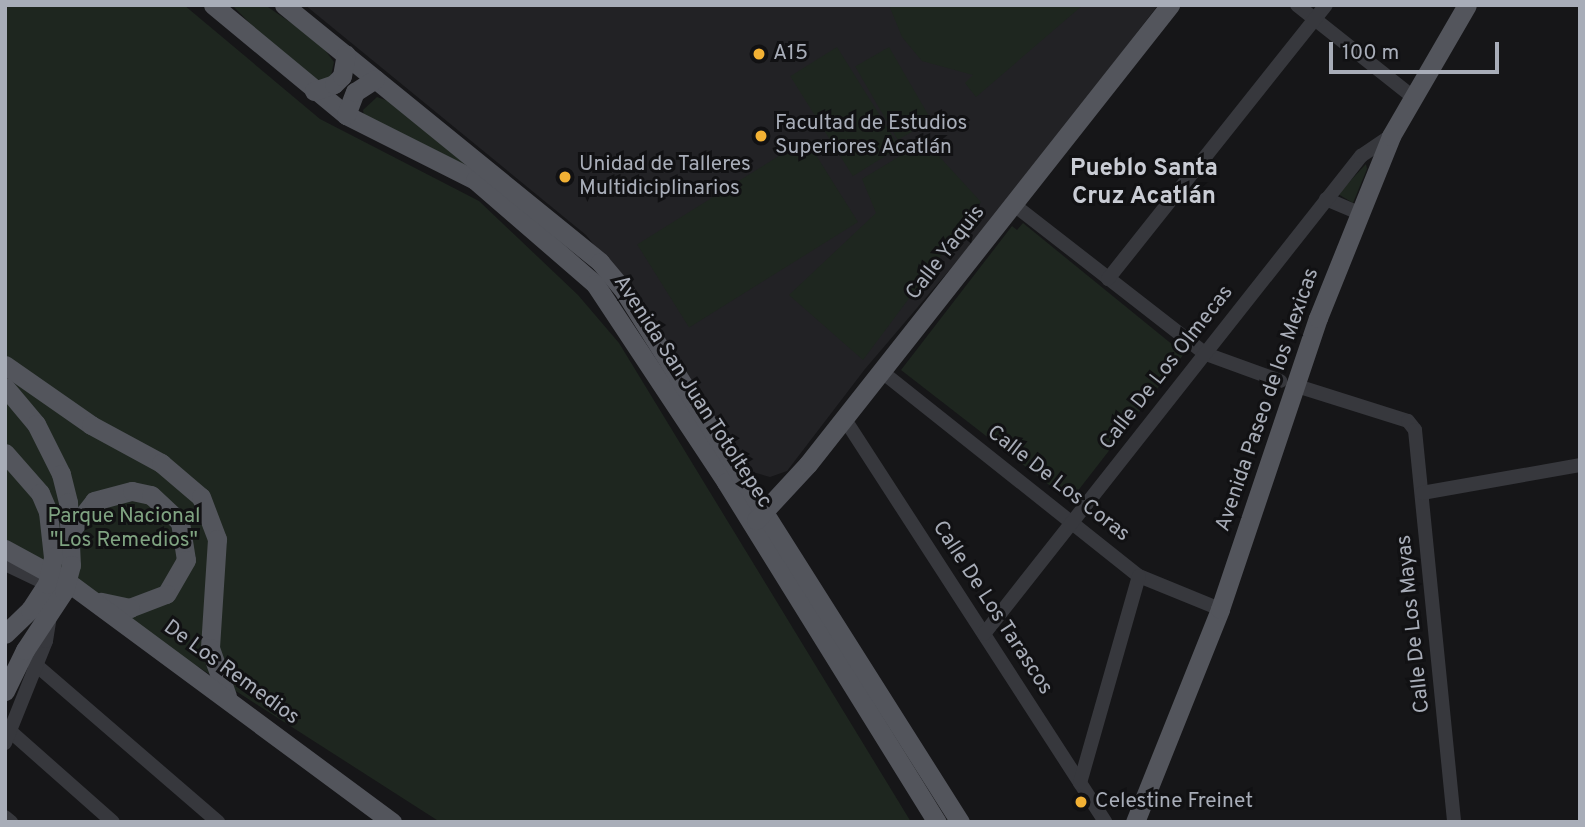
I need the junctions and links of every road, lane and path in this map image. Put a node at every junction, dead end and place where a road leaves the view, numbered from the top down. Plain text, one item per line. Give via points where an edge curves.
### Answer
1 (213, 5) edge
2 (284, 5) edge
3 (1170, 5) edge
4 (1297, 5) edge
5 (1326, 5) edge
6 (1467, 5) edge
7 (1314, 20) junction
8 (346, 54) junction
9 (375, 79) junction
10 (314, 91) junction
11 (1413, 97) junction
12 (346, 115) junction
13 (1391, 136) junction
14 (1326, 199) junction
15 (1013, 204) junction
16 (1361, 214) junction
17 (1108, 279) junction
18 (1206, 354) junction
19 (5, 365) edge
20 (881, 371) junction
21 (1289, 384) junction
22 (5, 387) edge
23 (844, 418) junction
24 (5, 453) edge
25 (808, 464) junction
26 (1580, 465) edge
27 (739, 474) junction
28 (1422, 494) junction
29 (757, 518) junction
30 (1072, 522) junction
31 (71, 532) junction
32 (5, 549) edge
33 (54, 562) junction
34 (5, 564) edge
35 (1139, 576) junction
36 (55, 587) junction
37 (88, 597) junction
38 (1220, 609) junction
39 (50, 615) junction
40 (5, 634) edge
41 (984, 634) junction
42 (35, 664) junction
43 (5, 691) edge
44 (227, 697) junction
45 (8, 737) edge
46 (1080, 783) junction
47 (5, 817) edge
48 (11, 822) edge
49 (113, 822) edge
50 (218, 822) edge
51 (392, 822) edge
52 (937, 822) edge
53 (960, 822) edge
54 (1105, 822) edge
55 (1135, 822) edge
56 (1454, 822) edge

1 - 10 main road, Avenida San Juan Totoltepec
2 - 8 main road, Avenida San Juan Totoltepec
3 - 15 main road, Calle Yaquis
4 - 7 street
5 - 7 street
6 - 11 main road, Avenida Paseo de los Mexicas
7 - 11 street
7 - 17 street
8 - 9 main road, Avenida San Juan Totoltepec
8 - 10 main road via 342,76
9 - 12 main road via 355,92
9 - 27 main road, Avenida San Juan Totoltepec via 600,262 622,288
10 - 12 main road, Avenida San Juan Totoltepec
11 - 13 main road, Avenida Paseo de los Mexicas
12 - 29 main road, Avenida San Juan Totoltepec via 475,180 575,263
13 - 14 street, Calle De Los Olmecas via 1361,156
13 - 16 main road, Avenida Paseo de los Mexicas
14 - 16 street
14 - 18 street, Calle De Los Olmecas
15 - 17 street
15 - 20 main road, Calle Yaquis
16 - 21 main road, Avenida Paseo de los Mexicas
17 - 18 street
18 - 21 street
18 - 30 street, Calle De Los Olmecas
19 - 44 main road via 91,425 161,463 201,497 217,539 210,648
20 - 23 main road, Calle Yaquis
20 - 30 street, Calle De Los Coras
21 - 28 street, Calle De Los Mayas via 1413,424
21 - 38 main road, Avenida Paseo de los Mexicas
22 - 31 main road via 51,449 68,502
23 - 25 main road, Calle Yaquis
23 - 41 street, Calle De Los Tarascos
24 - 33 main road via 40,493 48,512
25 - 27 main road via 771,484 757,484
25 - 29 main road, Calle Yaquis
26 - 28 street
27 - 29 main road, Avenida San Juan Totoltepec
28 - 56 street, Calle De Los Mayas
29 - 52 main road, Avenida San Juan Totoltepec
29 - 53 main road, Avenida San Juan Totoltepec
30 - 35 street, Calle De Los Coras
30 - 41 street, Calle De Los Olmecas
31 - 33 main road
31 - 37 main road via 94,501 132,491 168,506 186,541 179,579 149,604 130,608
32 - 33 main road, De Los Remedios
33 - 36 main road, bridge
33 - 37 main road, De Los Remedios
34 - 36 street
35 - 38 street, Calle De Los Coras
35 - 46 street
36 - 39 main road
36 - 40 main road
37 - 44 main road, De Los Remedios
38 - 55 main road, Avenida Paseo de los Mexicas
39 - 42 street
39 - 43 main road via 25,650
41 - 46 street, Calle De Los Tarascos
42 - 45 street
42 - 50 street
44 - 51 main road, De Los Remedios
45 - 49 street
46 - 54 street, Calle De Los Tarascos
47 - 48 street

